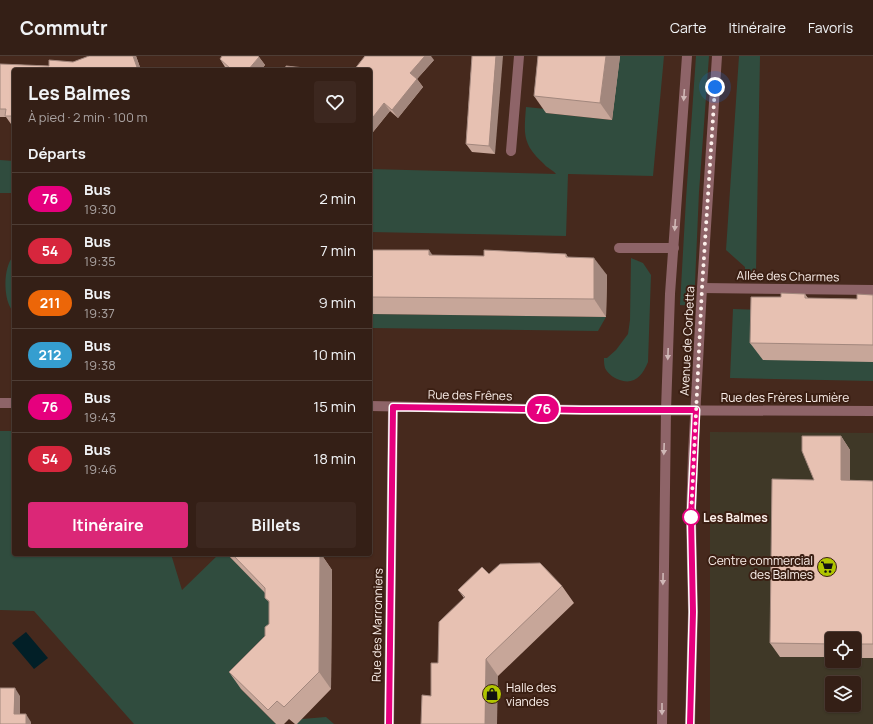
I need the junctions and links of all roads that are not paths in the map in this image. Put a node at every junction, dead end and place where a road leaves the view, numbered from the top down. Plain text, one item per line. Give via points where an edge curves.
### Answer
1 (519, 56) edge
2 (687, 56) edge
3 (717, 56) edge
4 (511, 151) dead end
5 (619, 248) dead end
6 (674, 248) junction
7 (702, 288) junction
8 (873, 290) edge
9 (0, 403) edge
10 (12, 403) edge
11 (372, 406) edge
12 (393, 407) junction
13 (666, 410) junction
14 (696, 410) junction
15 (873, 411) edge
16 (389, 724) edge
17 (662, 724) edge
18 (690, 724) edge

1 - 4 street
2 -> 6 street, Avenue de Corbetta
3 - 7 street, Avenue de Corbetta
5 - 6 street
6 -> 13 street, Avenue de Corbetta
7 - 8 street, Allée des Charmes
7 - 14 street, Avenue de Corbetta
9 - 10 street
11 - 12 street, Rue des Frênes
12 - 13 street, Rue des Frênes
12 - 16 street, Rue des Marronniers
13 - 14 street, Rue des Frênes
13 -> 17 street, Avenue de Corbetta
14 - 15 street, Rue des Frères Lumière
14 - 18 street, Avenue de Corbetta via 691,517 693,612

